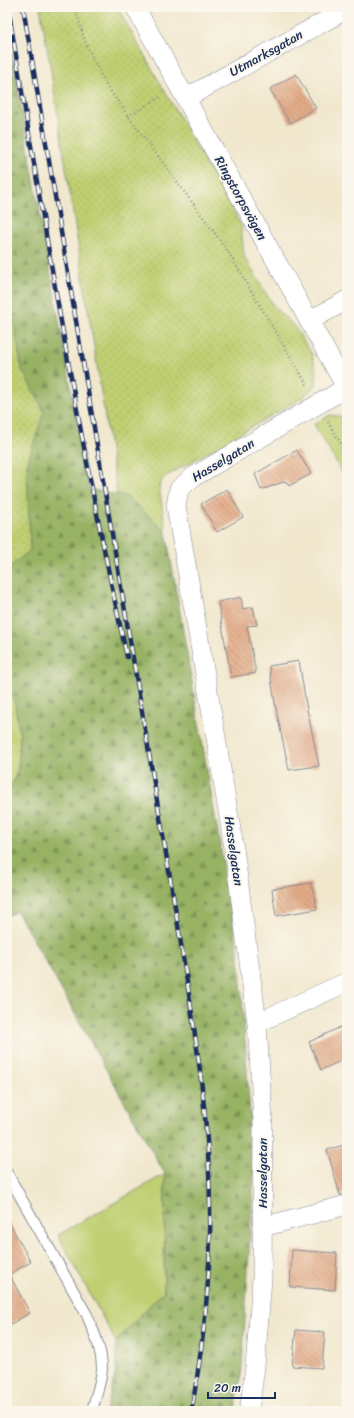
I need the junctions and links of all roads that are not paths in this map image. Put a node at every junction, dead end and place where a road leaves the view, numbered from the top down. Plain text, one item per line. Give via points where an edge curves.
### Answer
1 (135, 7) edge
2 (347, 9) edge
3 (183, 92) junction
4 (347, 300) edge
5 (309, 321) junction
6 (347, 388) edge
7 (347, 982) edge
8 (257, 1023) junction
9 (7, 1173) edge
10 (347, 1205) edge
11 (262, 1228) junction
12 (92, 1411) edge
13 (249, 1411) edge

1 - 3 street, Ringstorpsvägen
2 - 3 street, Utmarksgatan
3 - 5 street, Ringstorpsvägen
4 - 5 street
5 - 6 street, Ringstorpsvägen
6 - 8 street, Hasselgatan via 192,477 179,489 176,506 233,840
7 - 8 street
8 - 11 street, Hasselgatan via 263,1121
9 - 12 lane via 93,1328 102,1370
10 - 11 street
11 - 13 street, Hasselgatan via 262,1280

